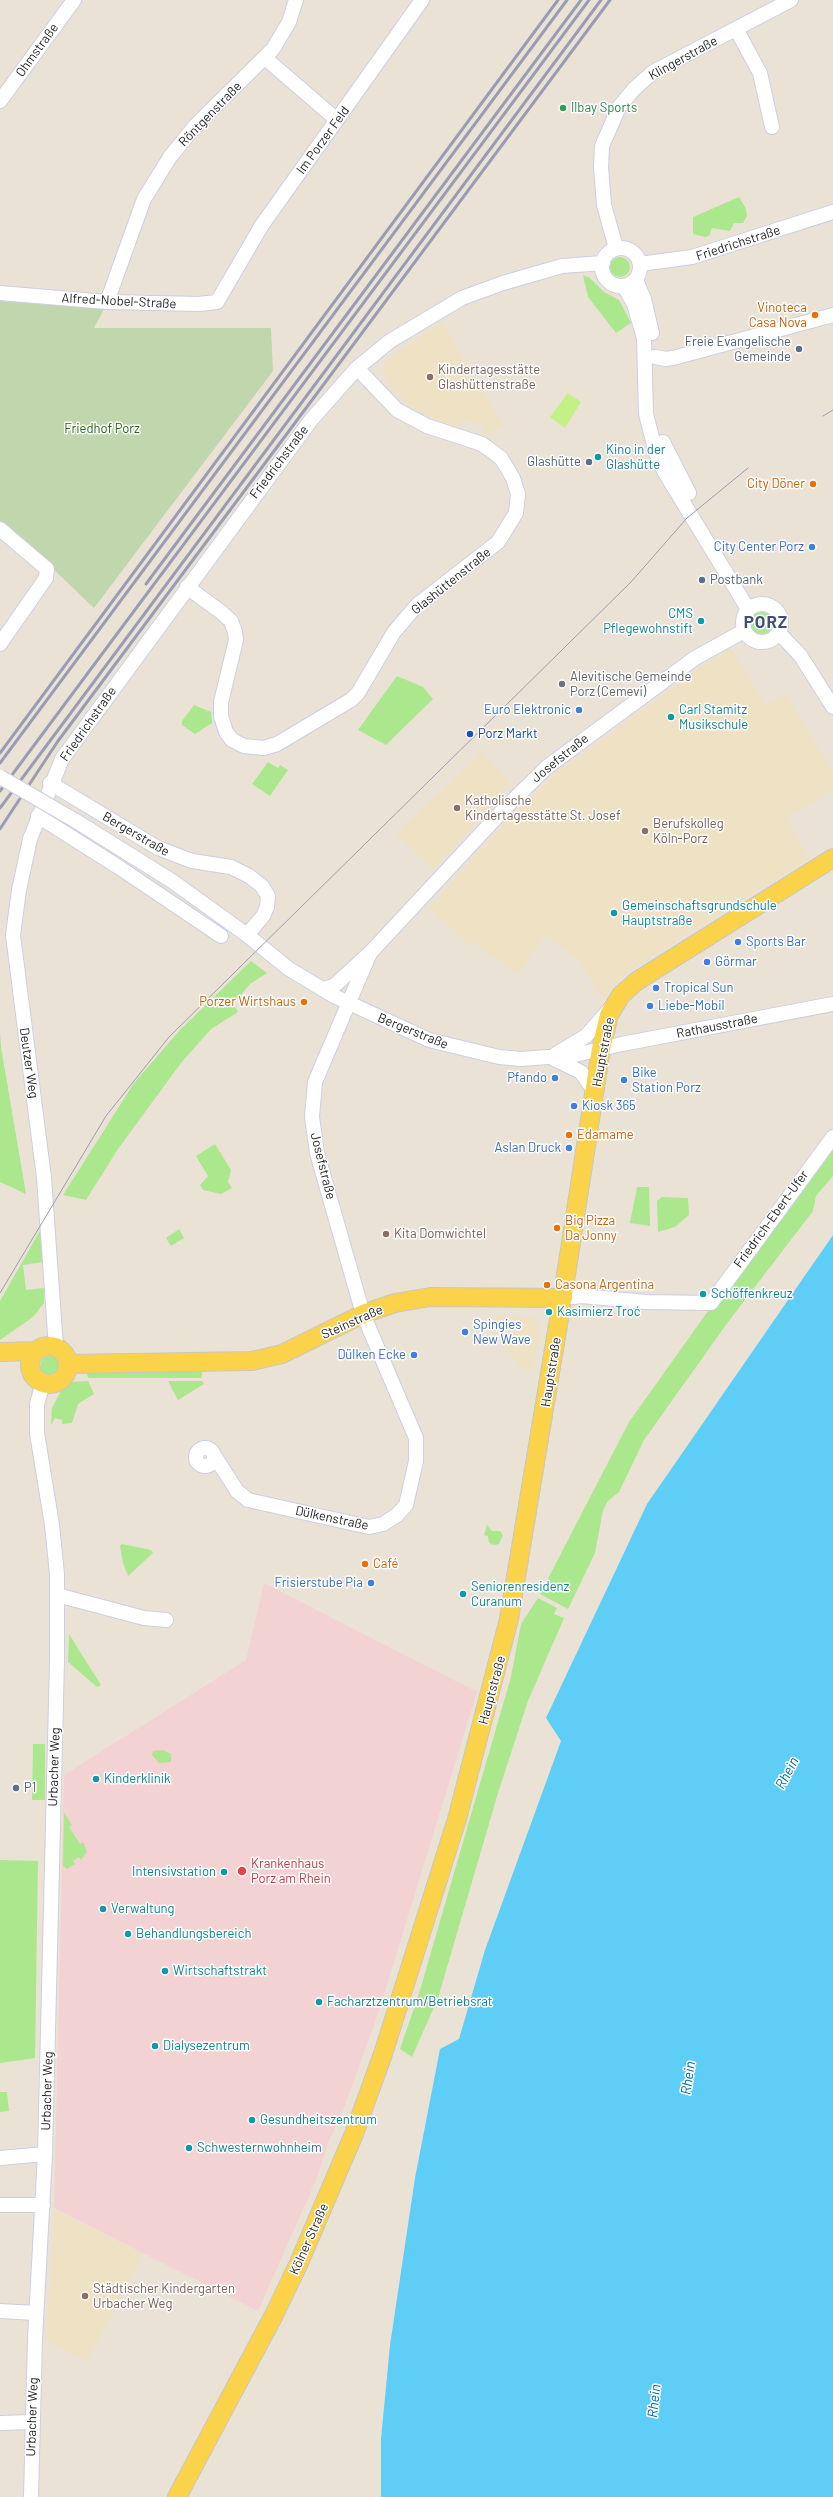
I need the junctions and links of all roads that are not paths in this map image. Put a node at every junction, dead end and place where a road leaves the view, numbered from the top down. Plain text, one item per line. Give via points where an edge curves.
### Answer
1 (74, 0) edge
2 (296, 0) edge
3 (422, 0) edge
4 (791, 0) edge
5 (736, 29) junction
6 (265, 58) junction
7 (0, 101) edge
8 (337, 120) junction
9 (772, 127) dead end
10 (833, 212) edge
11 (616, 248) junction
12 (603, 263) junction
13 (640, 264) junction
14 (630, 283) junction
15 (229, 284) joint
16 (0, 293) edge
17 (107, 302) junction
18 (833, 315) edge
19 (655, 357) junction
20 (357, 368) junction
21 (0, 529) edge
22 (187, 587) junction
23 (752, 607) junction
24 (744, 631) junction
25 (779, 633) junction
26 (0, 644) edge
27 (833, 707) edge
28 (0, 777) edge
29 (50, 784) junction
30 (38, 816) junction
31 (833, 858) edge
32 (247, 935) junction
33 (221, 936) dead end
34 (370, 953) junction
35 (322, 989) junction
36 (349, 1004) junction
37 (833, 1004) edge
38 (614, 1005) junction
39 (601, 1049) junction
40 (550, 1057) junction
41 (595, 1092) junction
42 (833, 1137) edge
43 (563, 1298) junction
44 (711, 1303) joint
45 (363, 1314) junction
46 (56, 1347) junction
47 (0, 1352) edge
48 (33, 1356) junction
49 (0, 1362) edge
50 (68, 1364) junction
51 (43, 1383) junction
52 (214, 1455) dead end
53 (57, 1595) junction
54 (166, 1620) dead end
55 (410, 1968) joint
56 (46, 2154) junction
57 (0, 2158) edge
58 (0, 2205) edge
59 (43, 2205) junction
60 (0, 2311) edge
61 (36, 2313) junction
62 (31, 2422) junction
63 (0, 2423) edge
64 (31, 2497) edge
65 (177, 2497) edge

1 - 7 street, Ohmstraße
2 - 6 street, Röntgenstraße via 289,22
3 - 8 street, Im Porzer Feld
4 - 5 street, Klingerstraße
5 - 9 street via 760,73
5 - 11 street, Klingerstraße via 653,72 619,107 602,146 601,166 604,205
6 - 8 street
6 - 17 street, Röntgenstraße via 195,126 170,157 144,199
8 - 15 street, Im Porzer Feld via 262,225
10 - 13 street, Friedrichstraße via 692,257
11 - 12 street via 607,254
11 - 13 street via 630,250 637,255
12 - 14 street via 602,269 607,280 618,286
12 - 20 street, Friedrichstraße via 562,266 462,298 390,341
13 - 14 street
14 - 19 street via 650,320
14 - 23 street via 644,338 646,414 656,453 664,471
15 - 17 street, Alfred-Nobel-Straße via 216,302
16 - 17 street, Alfred-Nobel-Straße
18 - 19 street via 673,358
19 - 23 street via 656,413 665,449
20 - 22 street, Friedrichstraße via 311,420
20 - 22 street, Glashüttenstraße via 397,410 427,426 482,444 501,458 513,478 518,494 516,514 498,542 417,605 394,632 358,693 351,700 277,744 264,748 244,746 232,740 226,732 221,716 221,702 236,640 235,632 231,621
21 - 26 street via 47,570 46,578
22 - 29 street, Friedrichstraße via 70,746
23 - 24 street via 742,623
23 - 25 street via 768,604 778,612 782,622
24 - 25 street via 748,637 761,642 774,638
24 - 34 street, Josefstraße via 695,658 547,767 505,808
25 - 27 street via 800,655
28 - 32 street, Bergerstraße, bridge via 172,881
29 - 30 street, Deutzer Weg
29 - 32 street, Bergerstraße via 158,848 187,860 231,868 249,876 262,886 268,896 263,916
30 - 33 street
30 - 46 street, Deutzer Weg via 23,867 13,935 44,1178
31 - 38 main road, Hauptstraße via 637,981
32 - 35 street, Bergerstraße via 289,969
34 - 35 street, Josefstraße via 334,986
34 - 36 street, Josefstraße
35 - 36 street, Bergerstraße
36 - 40 street, Bergerstraße via 452,1047 499,1057
36 - 45 street, Josefstraße via 315,1082 312,1117 317,1153
37 - 39 street, Rathausstraße
38 - 39 main road, Hauptstraße
38 - 40 street via 583,1039
39 - 40 street, Bergerstraße via 575,1056
39 - 41 main road, Hauptstraße
40 - 41 street via 581,1072
41 - 43 main road, Hauptstraße
42 - 44 street, Friedrich-Ebert-Ufer
43 - 44 street, Steinstraße via 582,1296 646,1302
43 - 45 main road, Steinstraße via 430,1297
43 - 55 main road, Hauptstraße via 503,1645 457,1819
45 - 50 main road, Steinstraße via 267,1359
45 - 52 street, Dülkenstraße via 416,1438 416,1461 406,1506 402,1511 383,1524 369,1527 248,1500 237,1491
46 - 48 main road via 44,1347
46 - 50 main road via 63,1352
47 - 48 main road
48 - 49 main road
48 - 51 main road via 33,1375
50 - 51 main road via 60,1380 49,1384
51 - 53 street, Urbacher Weg via 37,1404 37,1433 54,1533
53 - 54 street via 144,1618
53 - 56 street, Urbacher Weg
55 - 65 main road, Kölner Straße via 354,2134 298,2265
56 - 57 street
56 - 59 street, Urbacher Weg
58 - 59 street
59 - 61 street, Urbacher Weg
60 - 61 street
61 - 62 street, Urbacher Weg
62 - 63 street
62 - 64 street, Urbacher Weg

